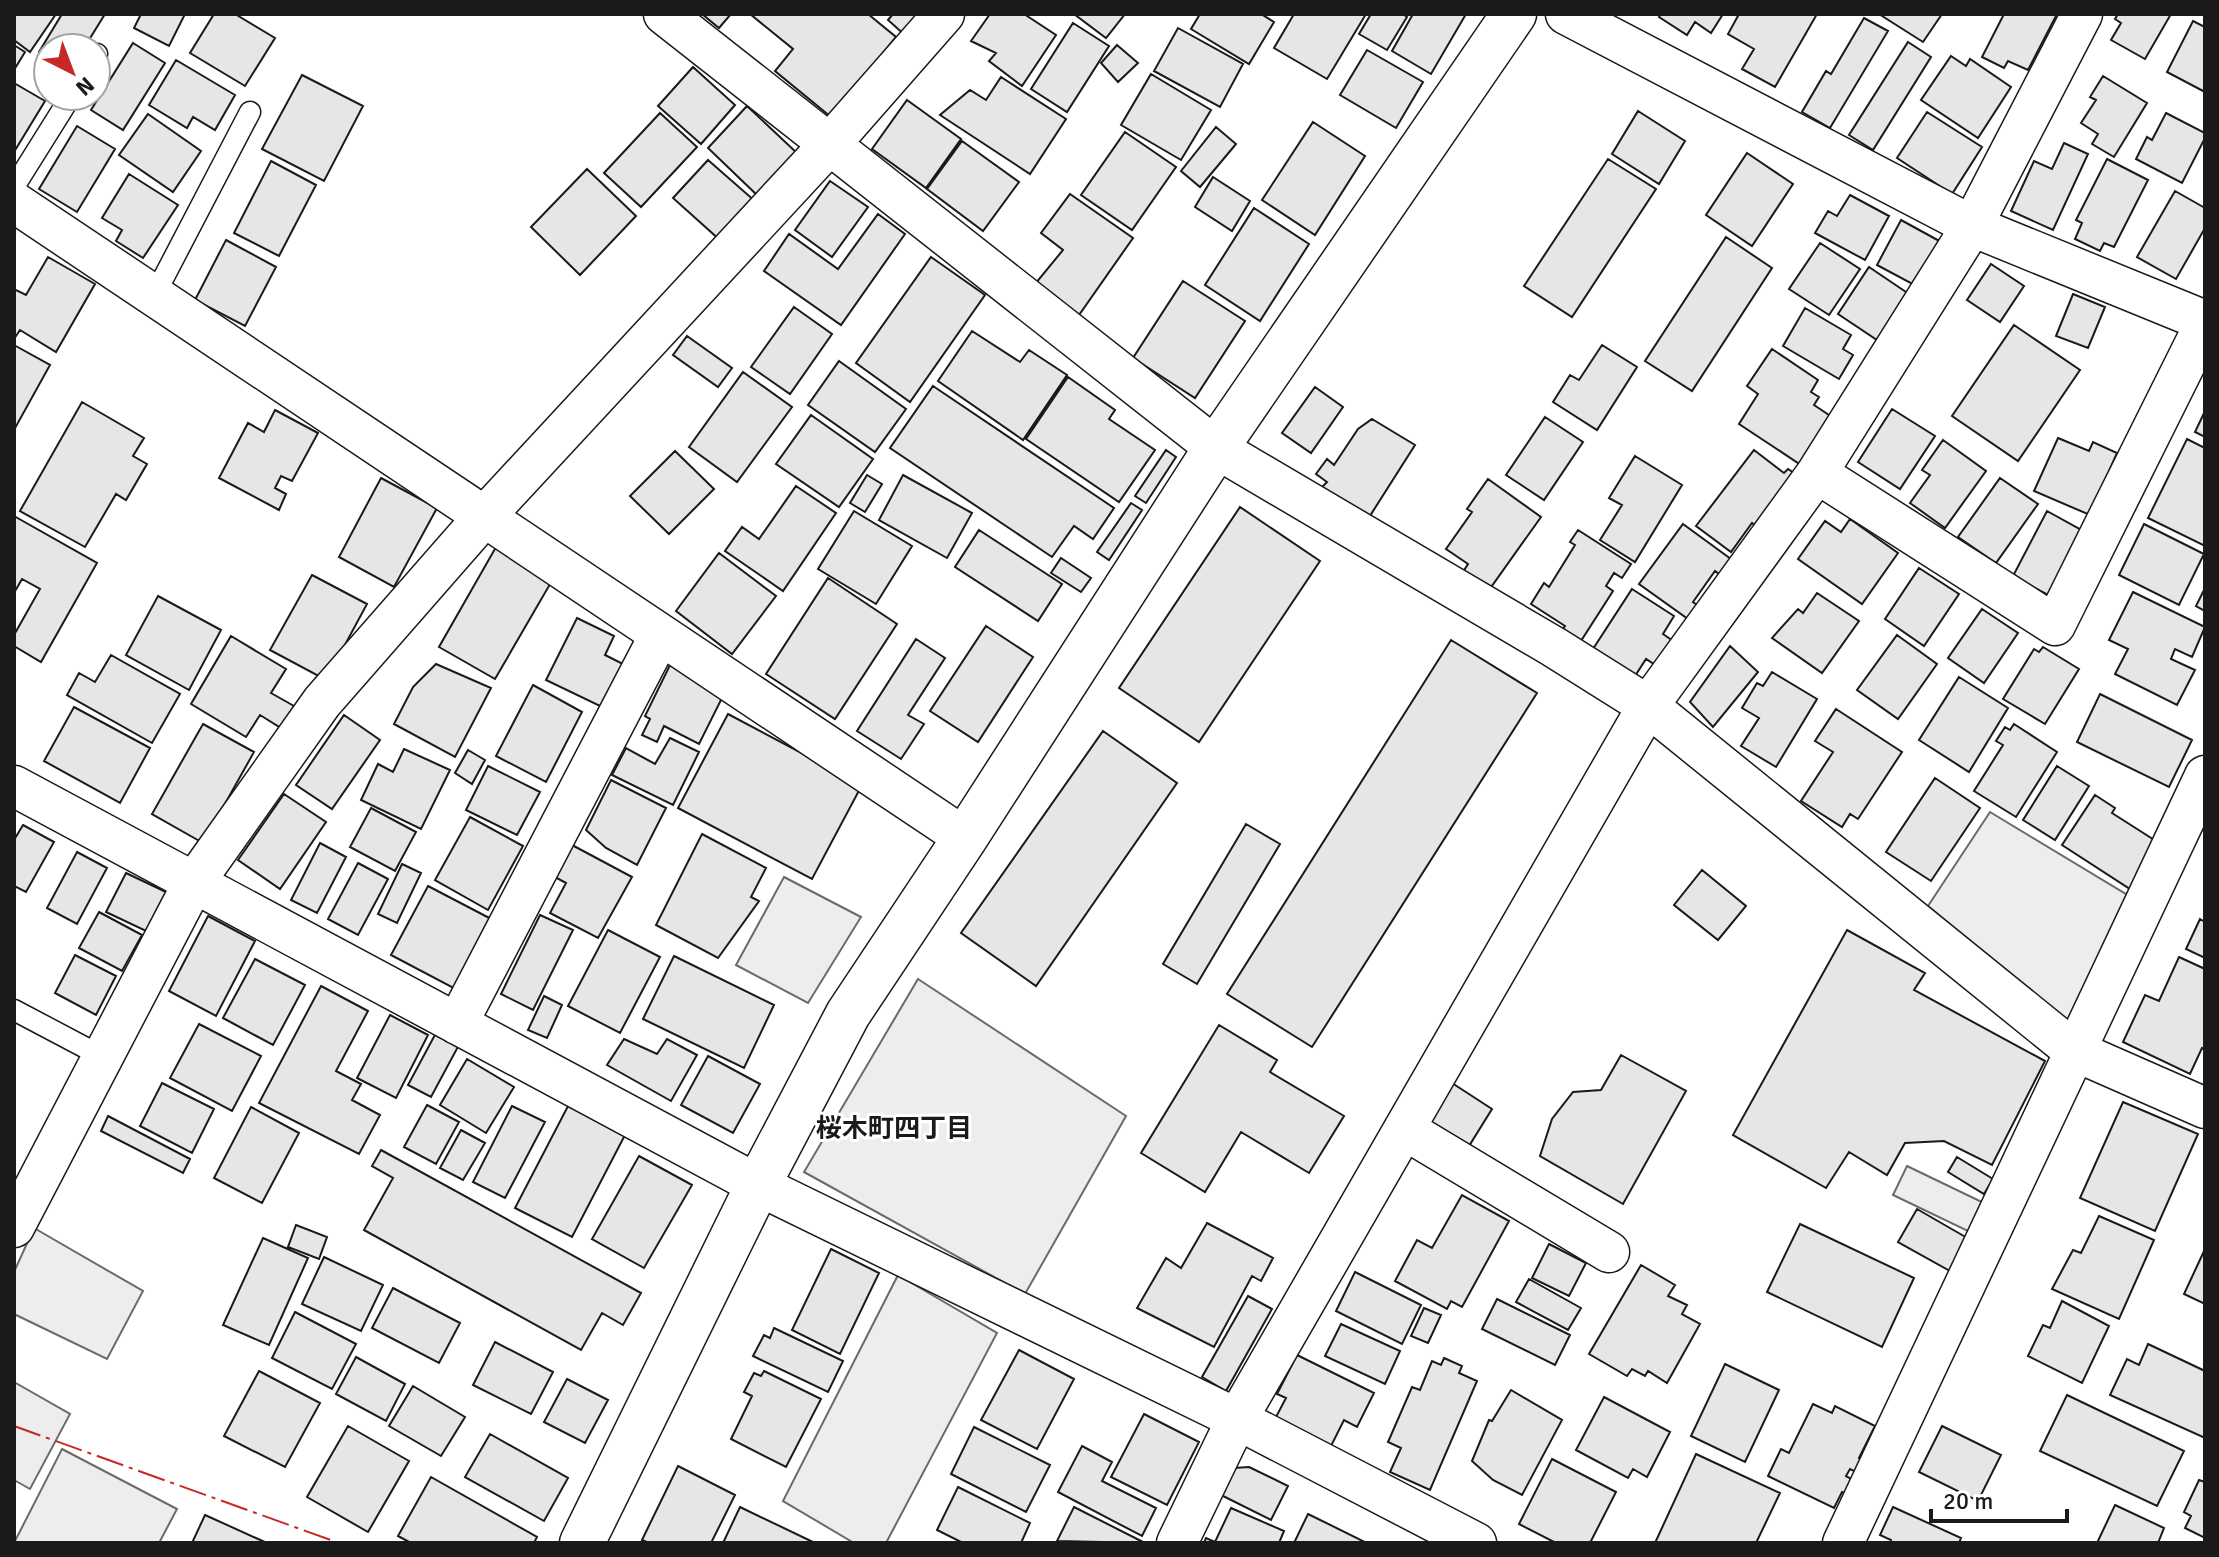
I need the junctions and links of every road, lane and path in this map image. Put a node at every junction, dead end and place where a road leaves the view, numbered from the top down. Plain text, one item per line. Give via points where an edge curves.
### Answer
1 (664, 14) edge
2 (944, 14) edge
3 (1514, 14) edge
4 (1566, 14) edge
5 (2082, 14) edge
6 (61, 112) edge
7 (250, 112) dead end
8 (829, 145) junction
9 (14, 187) edge
10 (14, 202) edge
11 (1972, 226) junction
12 (154, 296) junction
13 (2205, 323) edge
14 (1216, 448) junction
15 (1817, 473) junction
16 (483, 518) junction
17 (660, 635) junction
18 (1648, 706) junction
19 (2205, 776) edge
20 (14, 786) edge
21 (965, 838) junction
22 (193, 884) junction
23 (14, 1010) edge
24 (457, 1024) junction
25 (2073, 1050) junction
26 (103, 1057) junction
27 (2205, 1108) edge
28 (1404, 1129) junction
29 (758, 1185) junction
30 (14, 1227) edge
31 (1609, 1252) dead end
32 (1237, 1419) junction
33 (582, 1543) edge
34 (1177, 1543) edge
35 (1476, 1543) edge
36 (1843, 1543) edge

1 - 8 street
2 - 8 street
3 - 14 street
4 - 11 street
5 - 11 street
6 - 9 lane
7 - 12 lane
8 - 14 street
8 - 16 street
10 - 12 street
11 - 13 street
11 - 15 street
12 - 16 street
13 - 15 street via 2055,625
14 - 18 street
14 - 21 street
15 - 18 street
16 - 17 street
16 - 22 street via 322,702
17 - 21 street
17 - 24 street
18 - 25 street
18 - 28 street
19 - 25 street
20 - 22 street
21 - 29 street via 848,1014
22 - 24 street
22 - 26 street
23 - 26 lane
24 - 29 street
25 - 27 street
25 - 36 street
26 - 30 street
28 - 31 street
28 - 32 street
29 - 32 street
29 - 33 street
32 - 34 street
32 - 35 street

